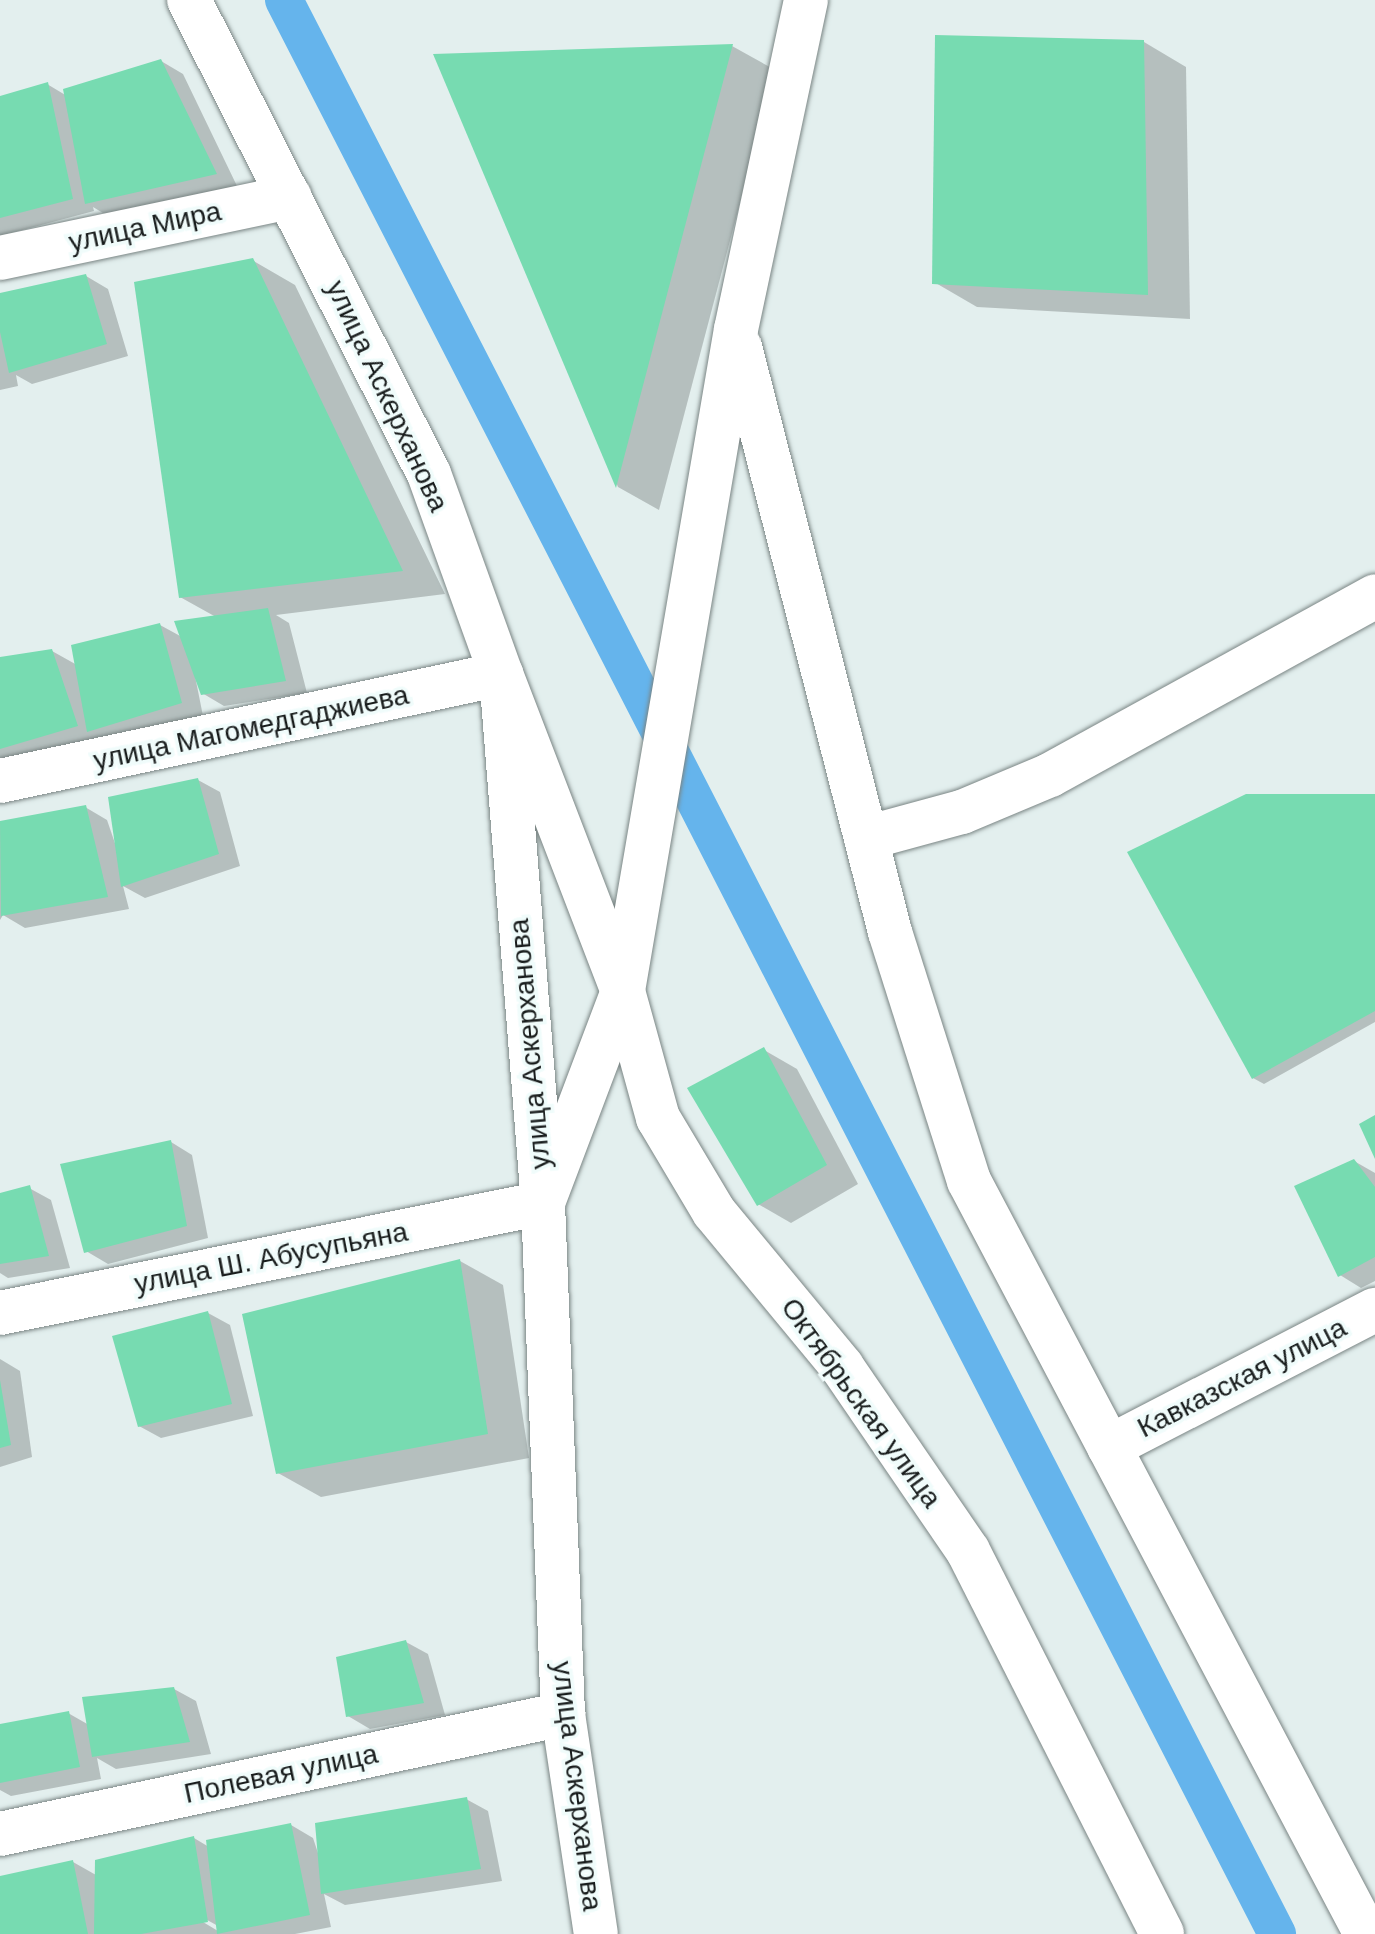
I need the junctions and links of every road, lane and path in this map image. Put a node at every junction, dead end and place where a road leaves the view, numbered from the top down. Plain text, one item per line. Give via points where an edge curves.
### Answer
1 (189, 0) edge
2 (806, 0) edge
3 (290, 197) junction
4 (0, 258) edge
5 (736, 329) junction
6 (1375, 596) edge
7 (501, 674) junction
8 (0, 781) edge
9 (866, 838) junction
10 (623, 991) junction
11 (543, 1203) junction
12 (1375, 1310) edge
13 (0, 1313) edge
14 (1109, 1447) junction
15 (563, 1714) junction
16 (0, 1834) edge
17 (1364, 1909) edge
18 (596, 1934) edge
19 (1162, 1934) edge

1 - 3 street, улица Аскерханова
2 - 5 street
3 - 4 street, улица Мира
3 - 7 street, улица Аскерханова via 429,474
5 - 9 street
5 - 10 street, Октябрьская улица
6 - 9 street via 1050,775 962,812
7 - 8 street, улица Магомедгаджиева
7 - 10 street
7 - 11 street, улица Аскерханова
9 - 14 street via 969,1181
10 - 11 street
10 - 19 street, Октябрьская улица via 658,1118 714,1212 842,1367 968,1551
11 - 13 street, улица Ш. Абусупьяна
11 - 15 street, улица Аскерханова
12 - 14 street, Кавказская улица
14 - 17 street
15 - 16 street, Полевая улица
15 - 18 street, улица Аскерханова

